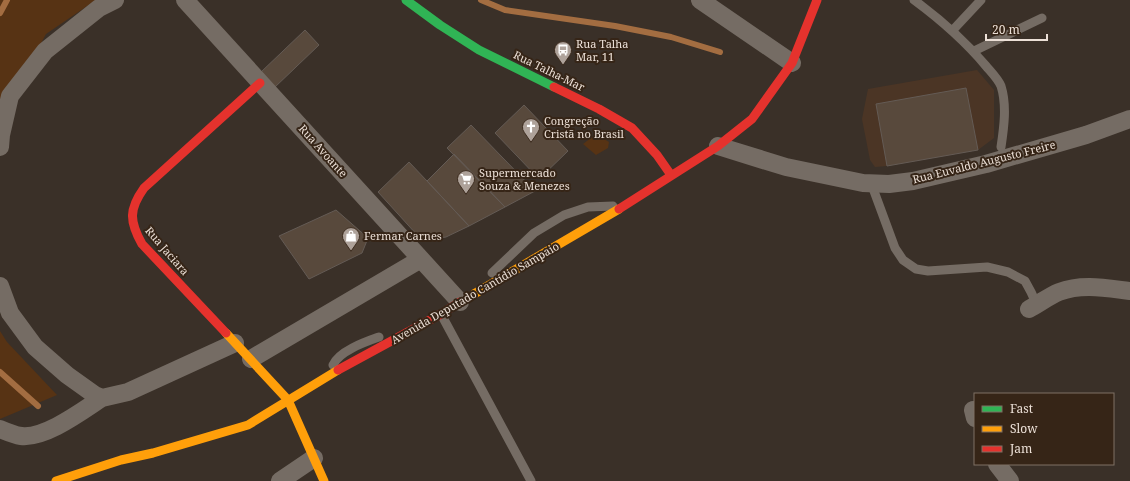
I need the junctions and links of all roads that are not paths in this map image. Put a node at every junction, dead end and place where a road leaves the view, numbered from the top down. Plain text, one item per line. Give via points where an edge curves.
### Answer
1 (115, 0) edge
2 (185, 0) edge
3 (406, 0) edge
4 (700, 0) edge
5 (817, 0) edge
6 (914, 0) edge
7 (981, 0) edge
8 (1042, 18) dead end
9 (952, 31) junction
10 (974, 51) junction
11 (792, 63) junction
12 (260, 83) junction
13 (1130, 120) edge
14 (718, 146) junction
15 (0, 147) edge
16 (1001, 147) dead end
17 (671, 176) junction
18 (871, 183) junction
19 (624, 206) junction
20 (421, 259) junction
21 (0, 286) edge
22 (1130, 291) edge
23 (467, 298) junction
24 (1033, 307) joint
25 (441, 314) junction
26 (235, 343) junction
27 (251, 359) junction
28 (98, 397) junction
29 (288, 400) junction
30 (0, 430) edge
31 (314, 458) junction
32 (998, 465) edge
33 (56, 481) edge
34 (280, 481) edge
35 (324, 481) edge
36 (530, 481) edge
37 (1010, 481) edge

1 - 15 street via 99,8 45,51 10,96
2 - 12 street, Rua Avoante
3 - 17 main road, Rua Talha-Mar via 479,50 632,128 657,154
4 - 11 street
5 - 11 main road, Avenida Deputado Cantídio Sampaio
6 - 9 lane
7 - 9 lane
8 - 10 lane
9 - 10 lane
10 - 16 lane via 1000,85 1004,107
11 - 14 main road, Avenida Deputado Cantídio Sampaio via 752,119
12 - 20 street, Rua Avoante
12 - 26 main road, Rua Jaciara via 144,188 136,198 131,215 134,230 142,244
13 - 18 street, Rua Euvaldo Augusto Freire via 986,164 913,181
14 - 17 main road, Avenida Deputado Cantídio Sampaio
14 - 18 street, Rua Euvaldo Augusto Freire via 786,167
17 - 19 main road, Avenida Deputado Cantídio Sampaio
18 - 24 lane via 895,248 904,260 916,269 928,271 987,267 1008,272 1025,282 1031,292
19 - 23 main road, Avenida Deputado Cantídio Sampaio
19 - 23 lane via 588,207 564,215 534,234
20 - 23 street, Rua Avoante
20 - 27 street
21 - 28 street via 10,314 35,347 67,375
22 - 24 street via 1072,288
23 - 25 main road, Avenida Deputado Cantídio Sampaio
25 - 29 main road, Avenida Deputado Cantídio Sampaio
25 - 36 lane
26 - 27 main road, Rua Jaciara
26 - 28 street via 128,392
27 - 29 main road, Rua Jaciara
28 - 30 street via 69,420 41,434 21,436
29 - 31 main road, Rua Jaciara
29 - 33 main road, Avenida Deputado Cantídio Sampaio via 248,425
31 - 34 street
31 - 35 main road, Rua Jaciara
32 - 37 street

